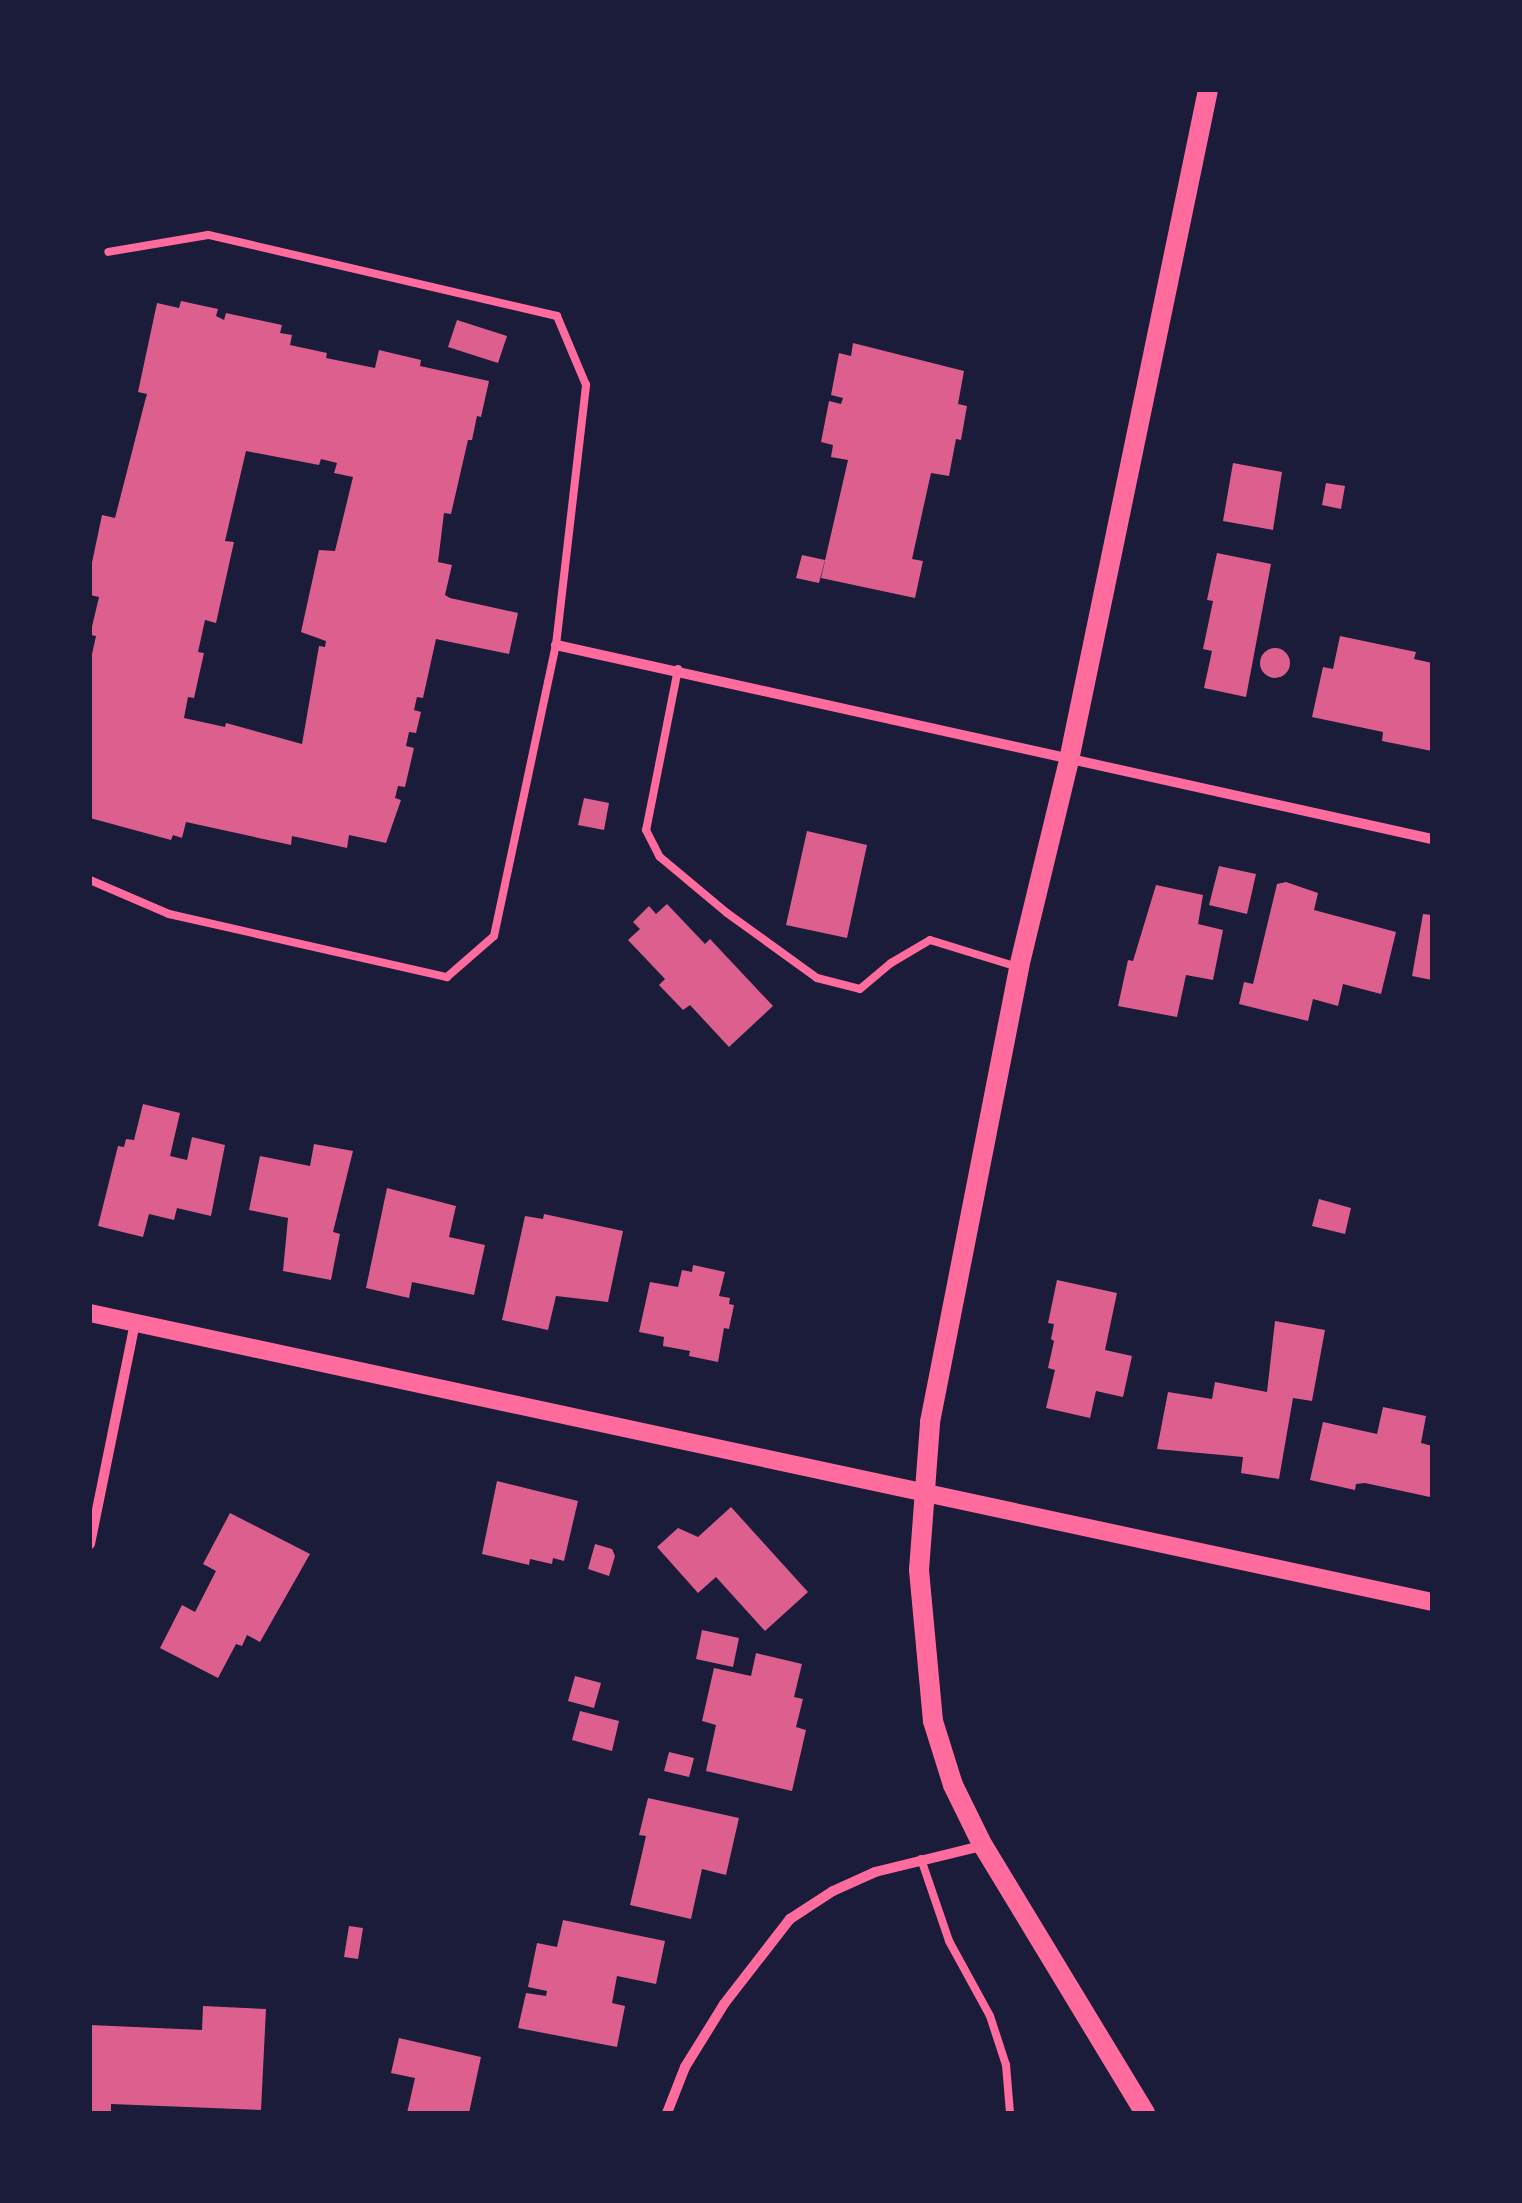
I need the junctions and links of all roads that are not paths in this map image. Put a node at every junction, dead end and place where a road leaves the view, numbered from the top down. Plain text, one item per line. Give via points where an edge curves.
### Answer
1 (1208, 90) edge
2 (108, 252) dead end
3 (556, 645) junction
4 (678, 668) junction
5 (1069, 760) junction
6 (1432, 839) edge
7 (90, 880) edge
8 (1019, 967) junction
9 (90, 1313) edge
10 (135, 1322) junction
11 (924, 1494) junction
12 (90, 1544) edge
13 (1432, 1602) edge
14 (982, 1846) junction
15 (922, 1859) junction
16 (668, 2113) edge
17 (1010, 2113) edge
18 (1146, 2113) edge

1 - 5 main road
2 - 3 lane via 208,235 557,316 586,385
3 - 4 street
3 - 7 lane via 494,936 447,977 170,914
4 - 5 street
4 - 8 lane via 646,830 660,857 817,978 860,989 930,940
5 - 6 street
5 - 8 main road
8 - 11 main road via 930,1422
9 - 10 street
10 - 11 street
10 - 12 street
11 - 13 street
11 - 14 main road via 919,1570 933,1721
14 - 15 street
14 - 18 main road
15 - 16 street via 833,1891 790,1920 724,2004 685,2067
15 - 17 lane via 949,1940 990,2016 1006,2066

